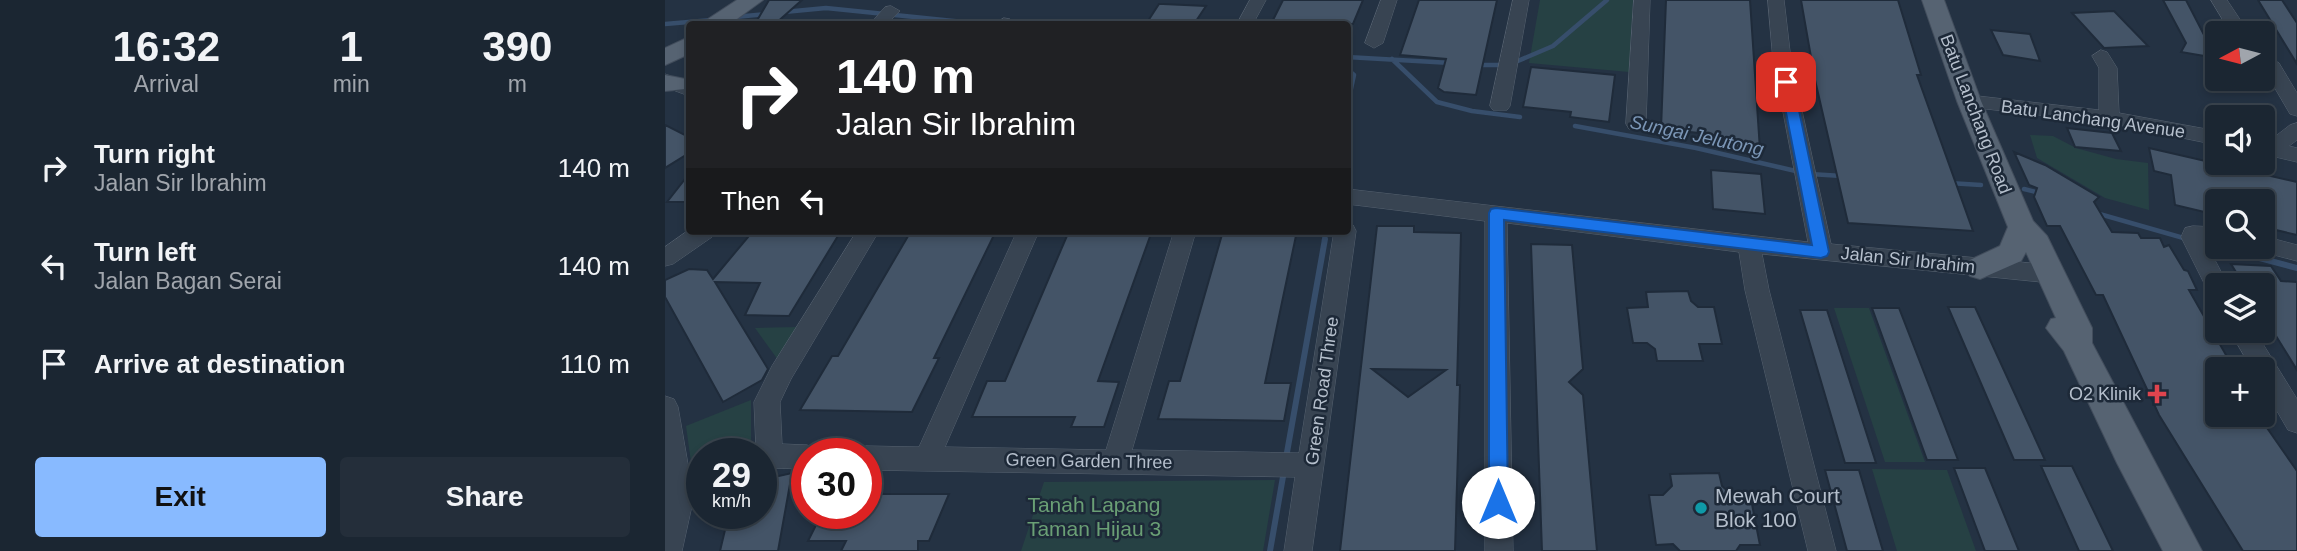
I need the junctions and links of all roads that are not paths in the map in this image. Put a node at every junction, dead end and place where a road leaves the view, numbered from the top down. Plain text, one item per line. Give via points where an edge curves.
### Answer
1 (1258, 0) edge
2 (1389, 0) edge
3 (1521, 0) edge
4 (1642, 0) edge
5 (1776, 0) edge
6 (1933, 0) edge
7 (2219, 0) edge
8 (1247, 21) edge
9 (2232, 21) edge
10 (686, 43) edge
11 (1374, 43) dead end
12 (686, 48) edge
13 (665, 51) edge
14 (2101, 56) dead end
15 (1509, 61) joint
16 (2275, 65) edge
17 (2297, 70) edge
18 (2275, 74) edge
19 (670, 79) edge
20 (1969, 101) junction
21 (1500, 106) dead end
22 (2297, 110) edge
23 (2109, 117) junction
24 (1636, 124) dead end
25 (2297, 130) edge
26 (2205, 136) edge
27 (2275, 143) edge
28 (2275, 150) edge
29 (2297, 155) edge
30 (1351, 202) edge
31 (1496, 213) junction
32 (2020, 232) junction
33 (698, 235) edge
34 (866, 235) edge
35 (1026, 235) edge
36 (1184, 235) edge
37 (1344, 235) edge
38 (2205, 238) edge
39 (1749, 245) junction
40 (2275, 247) edge
41 (1821, 252) junction
42 (2297, 253) edge
43 (665, 258) edge
44 (1980, 268) junction
45 (2043, 273) junction
46 (2210, 273) edge
47 (2249, 343) edge
48 (665, 407) edge
49 (2297, 422) edge
50 (766, 438) edge
51 (882, 458) edge
52 (927, 458) junction
53 (1116, 461) junction
54 (1293, 464) junction
55 (681, 503) edge
56 (668, 551) edge
57 (1299, 551) edge
58 (1499, 551) edge
59 (1822, 551) edge
60 (2183, 551) edge

1 - 8 street
2 - 11 street
3 - 15 street
4 - 24 street
5 - 41 street via 1782,60
6 - 20 main road, Batu Lanchang Road
7 - 9 street
10 - 13 main road
12 - 19 main road
14 - 23 street via 2108,68
15 - 21 street
16 - 17 street
18 - 22 street
20 - 23 street, Batu Lanchang Avenue
20 - 32 main road, Batu Lanchang Road
23 - 26 street, Batu Lanchang Avenue
25 - 27 street
28 - 29 street
30 - 31 street, Jalan Sir Ibrahim
31 - 39 street, Jalan Sir Ibrahim
31 - 58 street
32 - 44 main road via 2011,253
32 - 45 main road, Batu Lanchang Road
33 - 43 street
34 - 50 street via 781,373 767,402
35 - 52 street
36 - 53 street
37 - 54 street, Green Road Three
38 - 46 street via 2195,241
39 - 41 street, Jalan Sir Ibrahim
39 - 59 street
40 - 42 street
41 - 44 street, Jalan Sir Ibrahim
44 - 45 street, Jalan Sir Ibrahim
45 - 60 main road, Batu Lanchang Road via 2076,328 2075,343
47 - 49 street
48 - 55 street
51 - 52 street, Green Garden Three
52 - 53 street, Green Garden Three
53 - 54 street, Green Garden Three
54 - 57 street, Green Road Three
55 - 56 street

